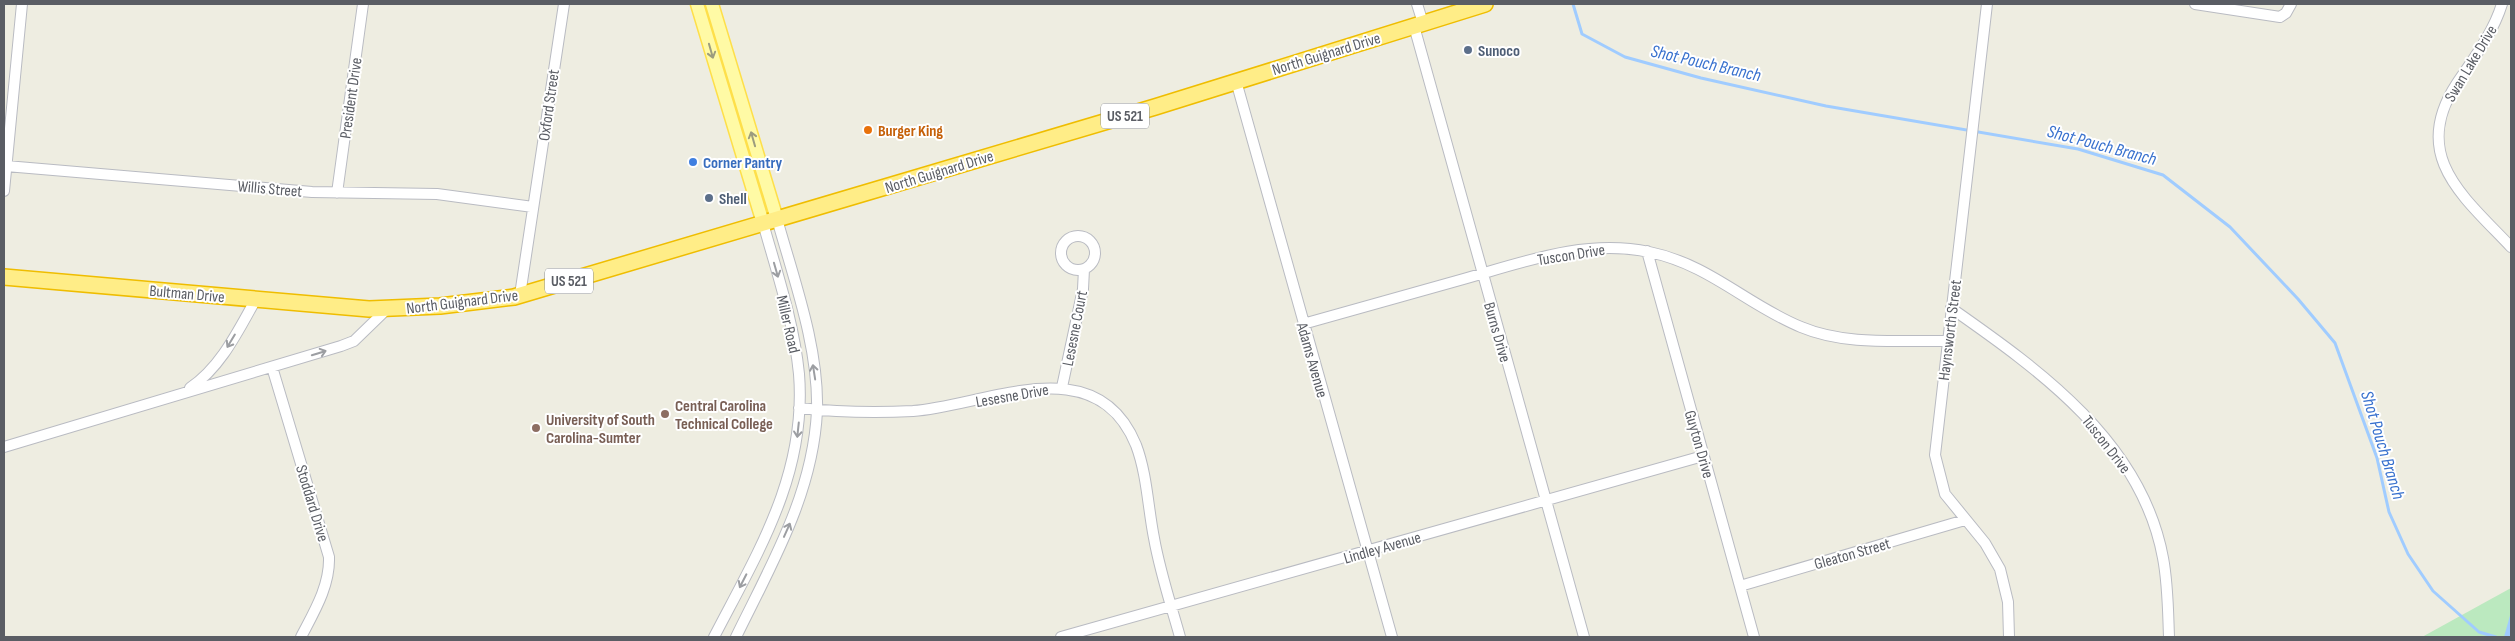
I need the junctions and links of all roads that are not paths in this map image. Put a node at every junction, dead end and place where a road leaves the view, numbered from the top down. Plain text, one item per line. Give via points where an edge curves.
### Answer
1 (22, 4) edge
2 (363, 4) edge
3 (564, 4) edge
4 (697, 4) edge
5 (712, 4) edge
6 (1418, 4) edge
7 (1485, 4) edge
8 (1987, 4) edge
9 (2196, 4) edge
10 (2291, 4) edge
11 (2502, 4) edge
12 (1418, 24) junction
13 (1236, 82) junction
14 (6, 166) junction
15 (4, 191) edge
16 (336, 193) junction
17 (533, 207) junction
18 (770, 221) junction
19 (2511, 247) edge
20 (1647, 251) junction
21 (1084, 268) dead end
22 (1482, 274) junction
23 (4, 277) edge
24 (520, 295) junction
25 (256, 299) junction
26 (1951, 308) junction
27 (369, 309) joint
28 (387, 309) junction
29 (1303, 324) junction
30 (1947, 341) junction
31 (272, 366) junction
32 (1062, 387) junction
33 (180, 394) junction
34 (799, 408) junction
35 (817, 410) junction
36 (4, 447) edge
37 (1703, 456) junction
38 (1545, 501) junction
39 (1965, 520) junction
40 (1367, 551) junction
41 (1740, 586) junction
42 (1171, 606) junction
43 (301, 637) edge
44 (714, 637) edge
45 (736, 637) edge
46 (1061, 637) edge
47 (1180, 637) edge
48 (1392, 637) edge
49 (1584, 637) edge
50 (1754, 637) edge
51 (2009, 637) edge
52 (2169, 637) edge

1 - 14 street
2 - 16 street, President Drive
3 - 17 street, Oxford Street
4 -> 18 main road, Miller Road
18 -> 5 main road, Miller Road
6 - 12 street, Burns Drive
7 - 12 highway, North Guignard Drive / US 521
8 - 26 street, Haynsworth Street
9 - 10 street via 2280,17
11 - 19 street, Swan Lake Drive via 2491,30 2446,101 2440,121 2438,150 2458,190
12 - 13 highway, North Guignard Drive / US 521
12 - 22 street, Burns Drive
13 - 18 highway, North Guignard Drive / US 521
13 - 29 street, Adams Avenue
14 - 15 street
14 - 16 street, Willis Street
16 - 17 street, Willis Street via 437,194
17 - 24 street, Oxford Street
18 - 24 highway, North Guignard Drive / US 521
18 -> 34 street, Miller Road via 799,375
35 -> 18 street, Miller Road via 806,322
20 - 22 street, Tuscon Drive via 1586,248
20 - 30 street, Tuscon Drive via 1691,266 1740,291 1771,313 1817,333 1852,339
20 - 37 street, Guyton Drive
21 - 32 street, Lesesne Court via 1083,289
22 - 29 street, Tuscon Drive
22 - 38 street, Burns Drive
23 - 25 highway, Bultman Drive / US 521
24 - 28 highway, North Guignard Drive / US 521 via 440,306
25 - 27 highway, Bultman Drive / US 521
25 -> 33 street via 223,355 199,382
26 - 30 street, Haynsworth Street
26 - 52 street, Tuscon Drive via 1990,335 2072,402 2117,452 2158,535
27 - 28 highway, North Guignard Drive / US 521
31 -> 28 street, North Guignard Drive via 354,341
29 - 40 street, Adams Avenue
30 - 39 street, Haynsworth Street via 1935,455 1945,494
31 - 33 street, North Guignard Drive
31 - 43 street, Stoddard Drive via 329,557 326,585
32 - 35 street, Lesesne Drive via 1030,389 913,411
32 - 42 street, Lesesne Drive via 1098,400 1114,411 1130,433 1140,460 1154,540
33 - 36 street, North Guignard Drive
34 - 35 street, Lesesne Drive
34 -> 44 street, Miller Road via 792,464 783,497
45 -> 35 street, Miller Road via 798,505 809,467
37 - 38 street, Lindley Avenue
37 - 41 street, Guyton Drive
38 - 40 street, Lindley Avenue
38 - 49 street, Burns Drive
39 - 41 street, Gleaton Street
39 - 51 street, Haynsworth Street via 1985,543 2000,569 2008,602
40 - 42 street, Lindley Avenue
40 - 48 street, Adams Avenue
41 - 50 street, Guyton Drive
42 - 46 street, Lindley Avenue
42 - 47 street, Lesesne Drive

